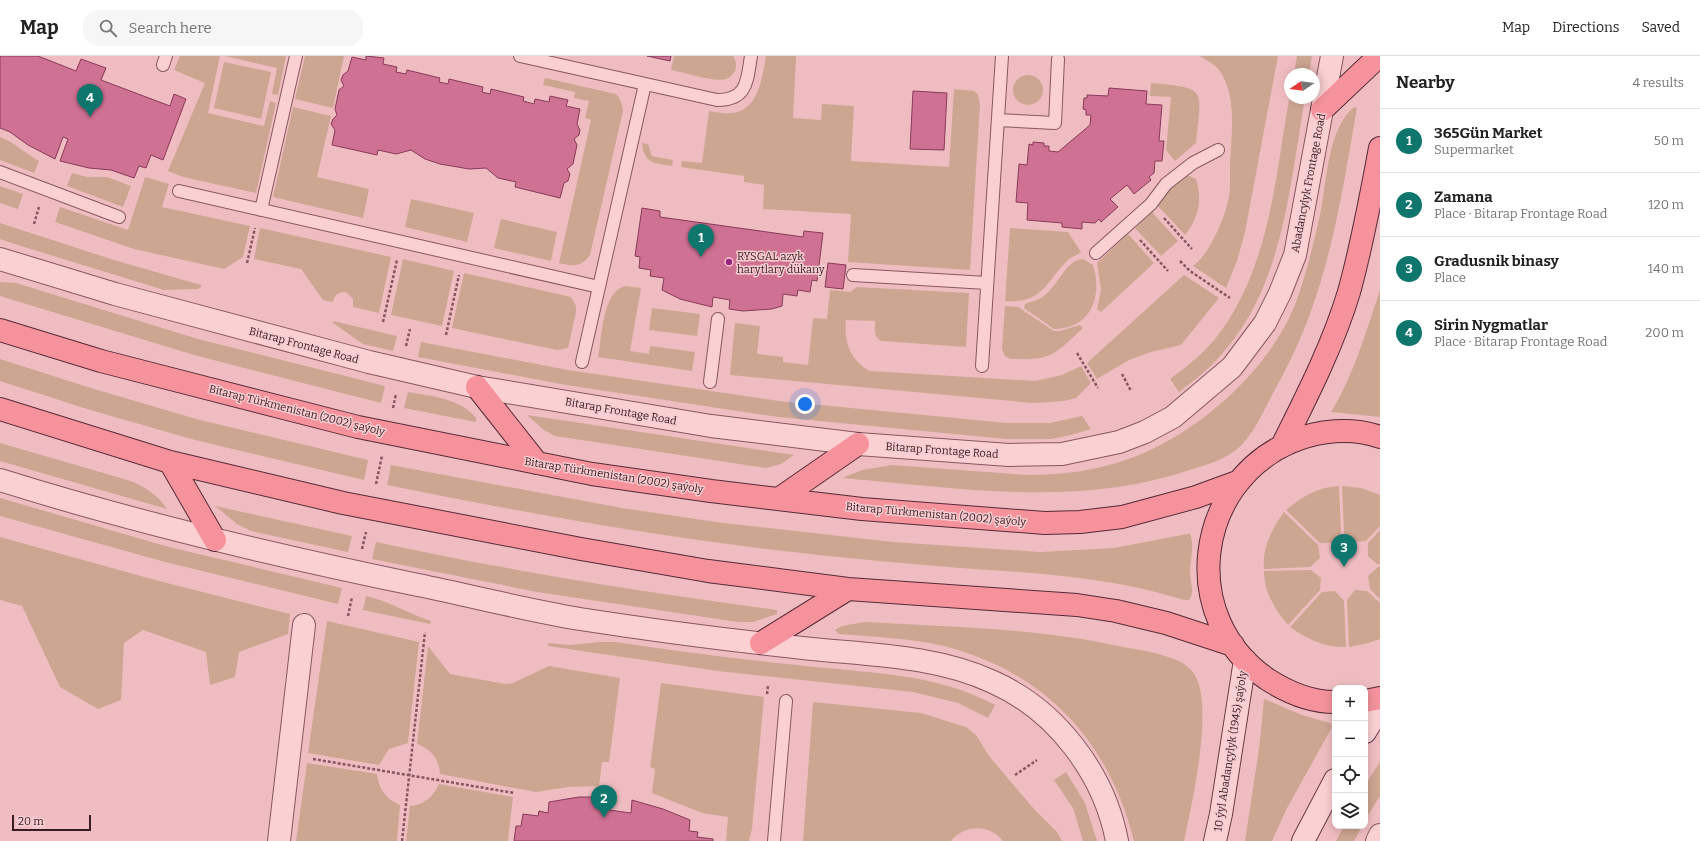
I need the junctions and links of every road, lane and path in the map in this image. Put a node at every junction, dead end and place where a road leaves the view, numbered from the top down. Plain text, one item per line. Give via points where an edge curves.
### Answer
1 (296, 56) edge
2 (520, 56) edge
3 (752, 56) edge
4 (1002, 56) edge
5 (1332, 56) edge
6 (1379, 56) edge
7 (1058, 59) dead end
8 (645, 84) junction
9 (1322, 110) junction
10 (998, 120) junction
11 (1380, 148) edge
12 (1218, 150) dead end
13 (0, 172) edge
14 (179, 191) dead end
15 (1151, 204) junction
16 (261, 210) junction
17 (119, 216) dead end
18 (1126, 226) junction
19 (400, 242) junction
20 (1192, 249) dead end
21 (1096, 252) dead end
22 (462, 256) junction
23 (0, 259) edge
24 (1180, 261) dead end
25 (247, 263) dead end
26 (1168, 271) dead end
27 (853, 275) dead end
28 (987, 283) junction
29 (599, 287) junction
30 (1230, 298) dead end
31 (718, 319) dead end
32 (383, 322) dead end
33 (410, 328) dead end
34 (0, 330) edge
35 (446, 335) dead end
36 (1077, 353) dead end
37 (582, 362) dead end
38 (982, 366) dead end
39 (1232, 367) joint
40 (401, 370) junction
41 (1122, 374) dead end
42 (710, 382) dead end
43 (477, 387) junction
44 (1098, 388) dead end
45 (1131, 391) dead end
46 (0, 409) edge
47 (387, 433) junction
48 (1380, 436) edge
49 (858, 444) junction
50 (1282, 446) junction
51 (170, 462) junction
52 (537, 463) junction
53 (0, 480) edge
54 (1237, 482) junction
55 (780, 498) junction
56 (371, 508) junction
57 (215, 540) junction
58 (358, 573) junction
59 (848, 589) junction
60 (348, 616) dead end
61 (304, 625) dead end
62 (425, 632) dead end
63 (761, 643) junction
64 (1239, 653) junction
65 (1380, 698) edge
66 (1368, 700) edge
67 (786, 701) dead end
68 (1332, 702) edge
69 (1380, 707) edge
70 (1368, 727) edge
71 (307, 758) dead end
72 (1037, 760) dead end
73 (409, 775) junction
74 (1015, 776) dead end
75 (1332, 786) edge
76 (514, 793) dead end
77 (1380, 836) edge
78 (280, 841) edge
79 (402, 841) edge
80 (774, 841) edge
81 (1117, 841) edge
82 (1215, 841) edge
83 (1303, 841) edge
84 (1377, 841) edge

1 - 16 lane
2 - 8 lane
3 - 8 lane via 746,84 742,92 734,98 717,100
4 - 10 lane
5 - 9 street, Abadancylyk Frontage Road
6 - 9 main road
7 - 10 lane via 1055,123
8 - 29 lane
9 - 39 street, Abadancylyk Frontage Road via 1295,255 1265,323
10 - 28 lane
11 - 50 main road via 1368,218 1348,293 1313,384
12 - 15 lane via 1177,175 1166,184
13 - 17 lane
14 - 16 lane
15 - 18 lane
15 - 20 path
16 - 19 lane
16 - 25 path
18 - 21 lane
18 - 26 path
19 - 22 lane
19 - 32 path
22 - 29 lane
22 - 35 path
23 - 40 street, Bitarap Frontage Road via 115,294
24 - 30 path via 1190,271
27 - 28 lane
28 - 38 lane
29 - 37 lane
31 - 42 lane
33 - 40 path
34 - 47 main road, Bitarap Türkmenistan (2002) şaýoly via 100,361
36 - 44 path
39 - 49 street, Bitarap Frontage Road via 1173,417 1145,432 1092,449 1062,454 1009,455
40 - 43 street, Bitarap Frontage Road
40 - 47 path
41 - 45 path
43 - 49 street, Bitarap Frontage Road via 711,426
43 - 52 main road
46 - 51 main road
47 - 52 main road, Bitarap Türkmenistan (2002) şaýoly
47 - 56 path
48 - 50 main road via 1338,431 1300,438
49 - 55 main road
50 - 54 main road via 1260,460
51 - 56 main road
51 - 57 main road
52 - 55 main road, Bitarap Türkmenistan (2002) şaýoly via 592,474
53 - 57 street via 78,505
54 - 55 main road, Bitarap Türkmenistan (2002) şaýoly via 1196,497 1122,516 1080,522 1045,523 862,509
54 - 64 main road via 1218,515 1209,553 1210,592 1223,628
56 - 58 path
56 - 59 main road via 700,570
57 - 58 street
58 - 60 path
58 - 63 street via 579,619
59 - 63 main road
59 - 64 main road via 1077,605 1116,611 1166,623
61 - 78 street
62 - 73 path
63 - 81 street via 924,661 970,672 1015,693 1038,709 1074,747 1103,798
64 - 68 main road via 1259,673 1292,693
64 - 82 street, 10 ýyl Abadançylyk (1945) şaýoly via 1221,814
65 - 66 main road
67 - 80 lane
69 - 70 street
71 - 73 path
72 - 74 path
73 - 76 path
73 - 79 path
75 - 83 street
77 - 84 street

